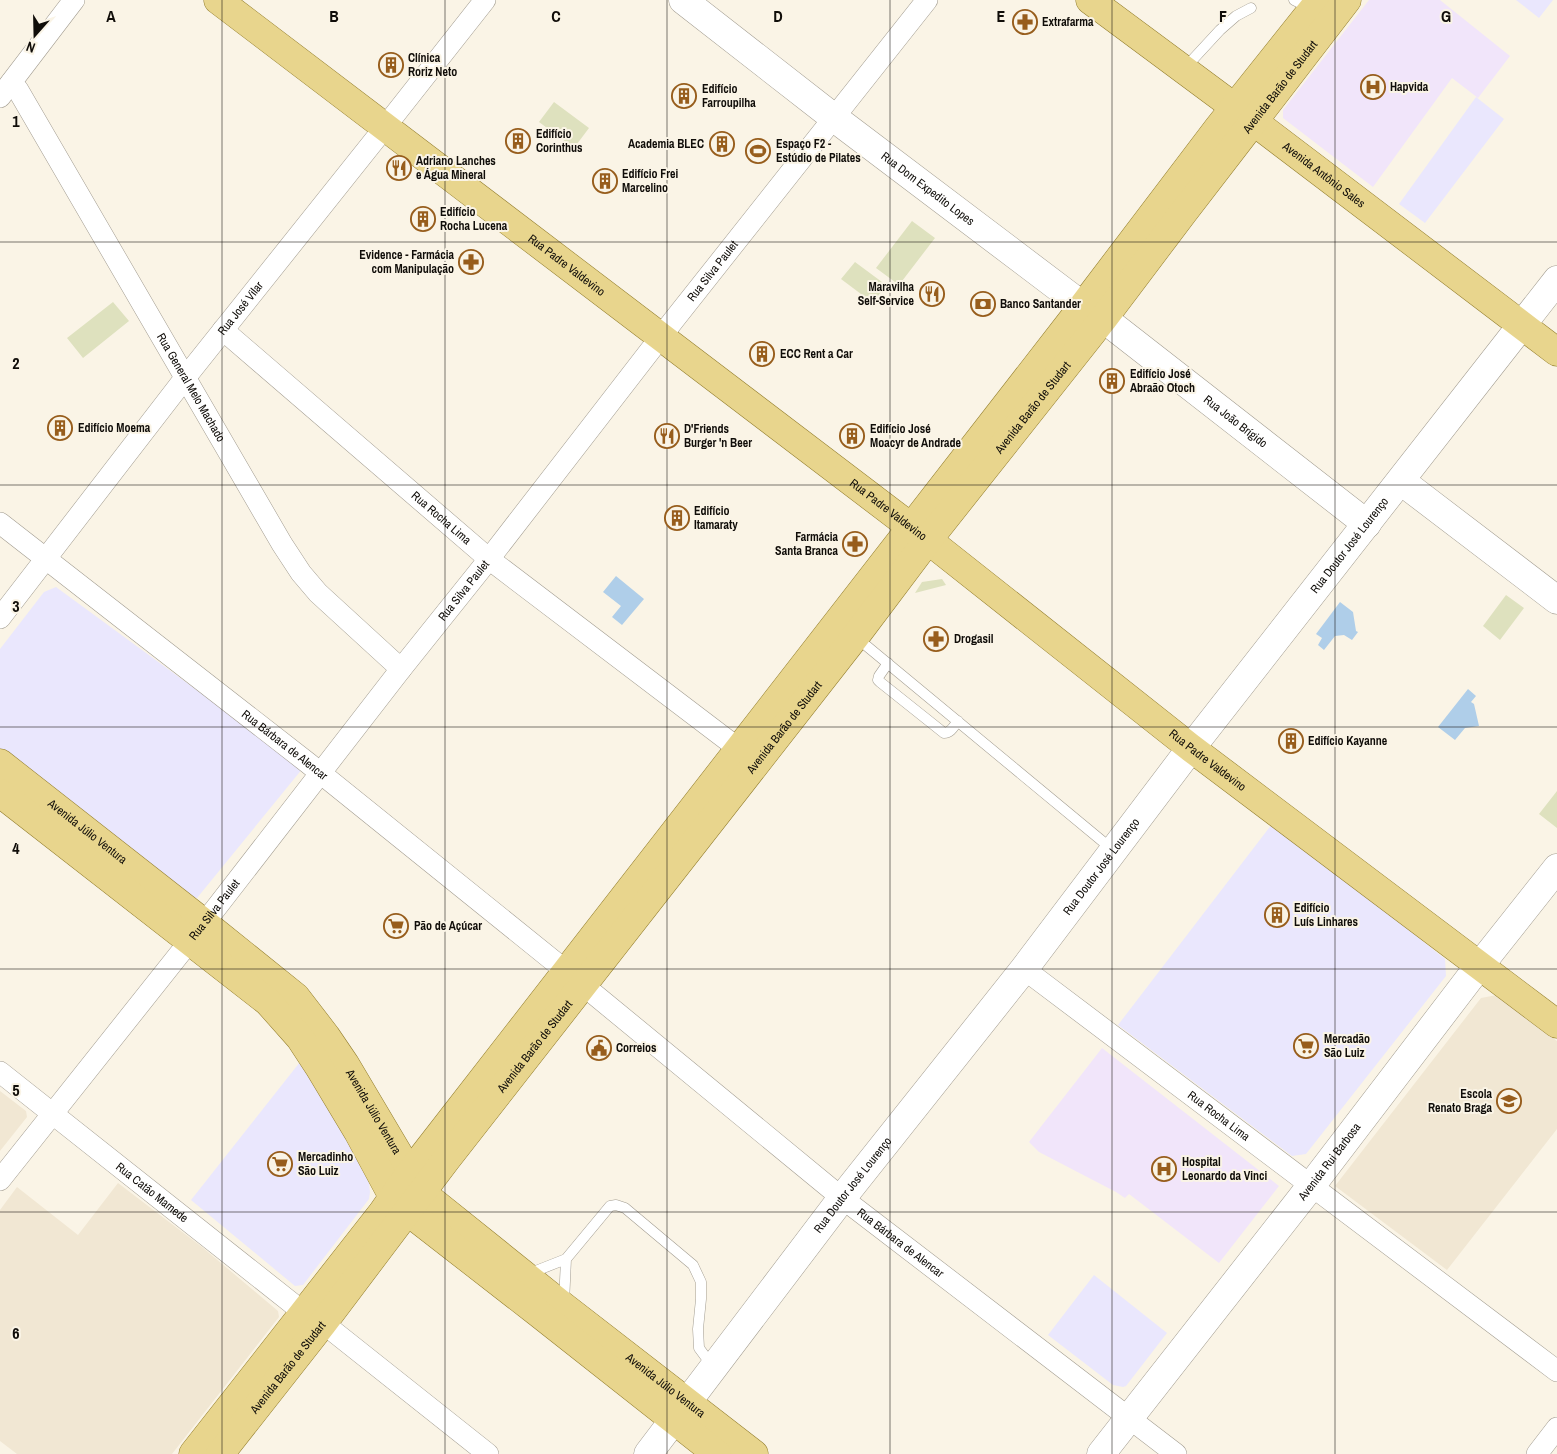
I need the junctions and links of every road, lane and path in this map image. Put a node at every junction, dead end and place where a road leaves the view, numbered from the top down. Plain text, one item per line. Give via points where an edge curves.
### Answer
1 (74, 0) edge
2 (218, 0) edge
3 (485, 0) edge
4 (683, 0) edge
5 (927, 0) edge
6 (1090, 0) edge
7 (1347, 0) edge
8 (1309, 3) edge
9 (1251, 8) dead end
10 (1183, 70) junction
11 (5, 90) edge
12 (1244, 114) junction
13 (834, 117) junction
14 (385, 127) junction
15 (1557, 280) edge
16 (1093, 312) junction
17 (1522, 326) junction
18 (223, 330) junction
19 (660, 337) junction
20 (1557, 352) edge
21 (185, 378) junction
22 (1400, 481) junction
23 (0, 523) edge
24 (1368, 524) junction
25 (919, 534) junction
26 (489, 558) junction
27 (45, 559) junction
28 (1557, 600) edge
29 (0, 618) edge
30 (855, 636) junction
31 (888, 663) junction
32 (401, 669) junction
33 (958, 721) junction
34 (1191, 748) junction
35 (740, 749) junction
36 (0, 763) edge
37 (320, 773) junction
38 (0, 793) edge
39 (1114, 851) junction
40 (1557, 868) edge
41 (197, 932) junction
42 (1480, 965) junction
43 (1024, 969) junction
44 (575, 978) junction
45 (1557, 1024) edge
46 (0, 1072) edge
47 (53, 1114) junction
48 (0, 1180) edge
49 (1311, 1186) junction
50 (408, 1194) junction
51 (842, 1198) junction
52 (566, 1259) junction
53 (524, 1275) junction
54 (563, 1306) junction
55 (313, 1317) junction
56 (714, 1368) junction
57 (1557, 1371) edge
58 (681, 1412) junction
59 (1129, 1417) junction
60 (1557, 1428) edge
61 (193, 1454) edge
62 (220, 1454) edge
63 (488, 1454) edge
64 (648, 1454) edge
65 (717, 1454) edge
66 (754, 1454) edge
67 (1101, 1454) edge
68 (1176, 1454) edge
69 (1537, 1454) edge

1 - 11 street
2 - 14 main road, Rua Padre Valdevino
3 - 14 street, Rua José Vilar
4 - 13 street, Rua Dom Expedito Lopes
5 - 13 street, Rua Silva Paulet
6 - 10 main road, Avenida Antônio Sales
7 - 12 main road, Avenida Barão de Studart
8 - 12 main road, Avenida Barão de Studart
9 - 10 lane via 1220,30
10 - 12 main road, Avenida Antônio Sales
11 - 21 street, Rua General Melo Machado via 18,90
12 - 16 main road, Avenida Barão de Studart
12 - 17 main road, Avenida Antônio Sales
13 - 16 street, Rua Dom Expedito Lopes
13 - 19 street, Rua Silva Paulet
14 - 18 street, Rua José Vilar
14 - 19 main road, Rua Padre Valdevino
15 - 17 street, Rua Doutor José Lourenço
16 - 24 street, Rua João Brígido
16 - 25 main road, Avenida Barão de Studart
17 - 20 main road, Avenida Antônio Sales
17 - 22 street, Rua Doutor José Lourenço
18 - 21 street, Rua José Vilar
18 - 26 street, Rua Rocha Lima
19 - 25 main road, Rua Padre Valdevino
19 - 26 street, Rua Silva Paulet
21 - 27 street, Rua José Vilar
21 - 32 street, Rua General Melo Machado via 301,573 318,593
22 - 24 street, Rua Doutor José Lourenço
22 - 28 street
23 - 27 street, Rua Bárbara de Alencar
24 - 34 street, Rua Doutor José Lourenço
25 - 30 main road, Avenida Barão de Studart
25 - 34 main road, Rua Padre Valdevino
25 - 35 main road, Avenida Barão de Studart
26 - 32 street, Rua Silva Paulet
26 - 35 street, Rua Rocha Lima
27 - 29 street, Rua José Vilar
27 - 37 street, Rua Bárbara de Alencar
30 - 31 lane
30 - 44 main road, Avenida Barão de Studart
31 - 33 lane
31 - 33 lane via 879,676 880,682 944,733 950,732
32 - 37 street, Rua Silva Paulet
33 - 39 lane
34 - 39 street, Rua Doutor José Lourenço
34 - 42 main road, Rua Padre Valdevino
35 - 44 main road, Avenida Barão de Studart
36 - 41 main road, Avenida Júlio Ventura
37 - 41 street, Rua Silva Paulet
37 - 44 street, Rua Bárbara de Alencar
38 - 41 main road, Avenida Júlio Ventura
39 - 43 street, Rua Doutor José Lourenço
40 - 42 street, Avenida Rui Barbosa
41 - 47 street, Rua Silva Paulet
41 - 50 main road, Avenida Júlio Ventura via 296,997 345,1064
42 - 45 main road, Rua Padre Valdevino
42 - 49 street, Avenida Rui Barbosa
43 - 49 street, Rua Rocha Lima
43 - 51 street, Rua Doutor José Lourenço
44 - 50 main road, Avenida Barão de Studart
44 - 50 main road, Avenida Barão de Studart via 481,1073
44 - 51 street, Rua Bárbara de Alencar
46 - 47 street, Rua Catão Mamede
47 - 48 street, Rua Silva Paulet
47 - 55 street, Rua Catão Mamede
49 - 57 street, Rua Rocha Lima
49 - 59 street, Avenida Rui Barbosa
50 - 53 main road, Avenida Júlio Ventura
50 - 55 main road, Avenida Barão de Studart
50 - 58 main road, Avenida Júlio Ventura via 538,1312
51 - 56 street, Rua Doutor José Lourenço
51 - 59 street, Rua Bárbara de Alencar
52 - 53 lane
52 - 54 lane
52 - 56 lane via 610,1206 626,1208 693,1264 701,1282 699,1348
53 - 54 main road, Avenida Júlio Ventura
54 - 58 main road, Avenida Júlio Ventura
55 - 61 main road, Avenida Barão de Studart
55 - 62 main road, Avenida Barão de Studart
55 - 63 street, Rua Catão Mamede
56 - 58 street, Rua Doutor José Lourenço
58 - 64 street, Rua Doutor José Lourenço
58 - 65 main road, Avenida Júlio Ventura
58 - 66 main road, Avenida Júlio Ventura
59 - 67 street, Avenida Rui Barbosa
59 - 68 street, Rua Bárbara de Alencar
60 - 69 street

